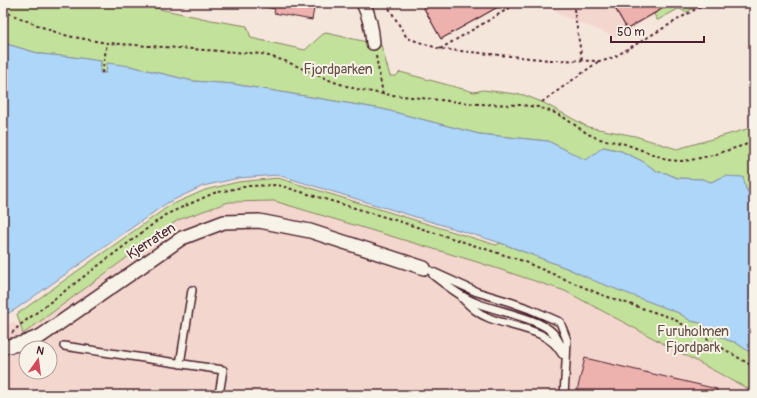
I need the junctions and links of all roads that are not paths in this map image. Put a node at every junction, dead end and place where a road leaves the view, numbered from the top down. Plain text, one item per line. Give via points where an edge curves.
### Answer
1 (363, 3) edge
2 (373, 42) road end
3 (424, 268) junction
4 (192, 290) dead end
5 (64, 346) dead end
6 (3, 348) edge
7 (566, 363) junction
8 (180, 364) junction
9 (218, 395) edge
10 (564, 395) edge

1 - 2 street
3 - 6 street, Kjerraten via 310,231 259,221 224,222 182,238 41,336
3 - 7 lane via 456,293 474,302 539,323 557,338
3 - 7 lane via 477,292 517,304 560,322 566,340
4 - 8 lane
5 - 8 lane
7 - 10 lane
8 - 9 lane via 223,370

